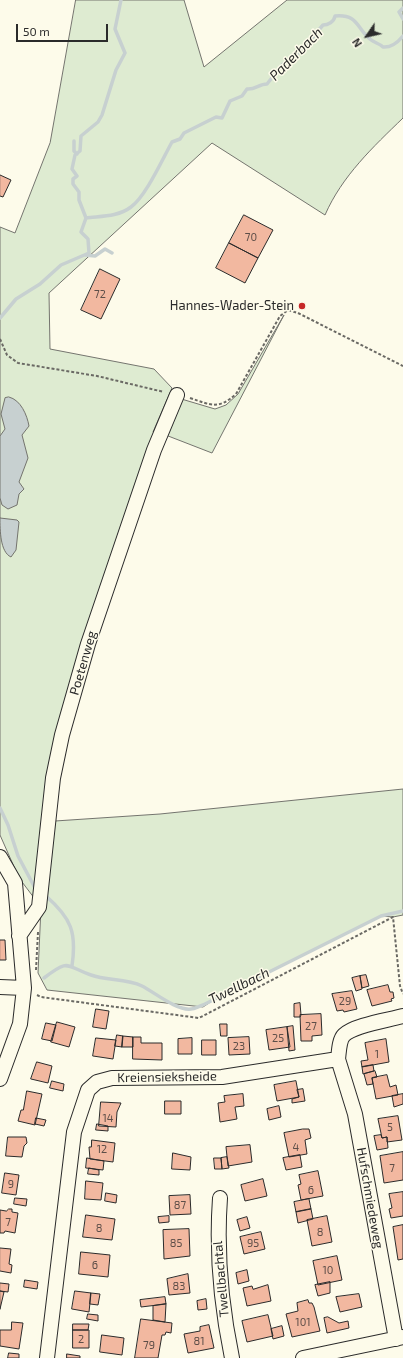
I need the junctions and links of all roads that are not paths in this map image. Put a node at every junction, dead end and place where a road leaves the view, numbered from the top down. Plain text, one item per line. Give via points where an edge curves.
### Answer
1 (177, 395) road end
2 (0, 857) edge
3 (19, 936) junction
4 (0, 987) edge
5 (24, 988) junction
6 (403, 1016) edge
7 (338, 1059) junction
8 (0, 1079) edge
9 (220, 1198) dead end
10 (399, 1338) edge
11 (46, 1358) edge
12 (232, 1358) edge
13 (303, 1358) edge

1 - 3 street, Poetenweg via 154,450 88,644 62,735 53,778 39,907
2 - 3 street via 15,883
3 - 5 street
4 - 5 street
5 - 8 street via 20,1024
6 - 7 street via 354,1029 344,1035
7 - 10 street, Hufschmiedeweg via 355,1114
7 - 11 street, Kreiensieksheide via 222,1077 112,1078 97,1082 88,1090 74,1132
9 - 12 street, Twellbachtal via 220,1276 223,1313
10 - 13 street

